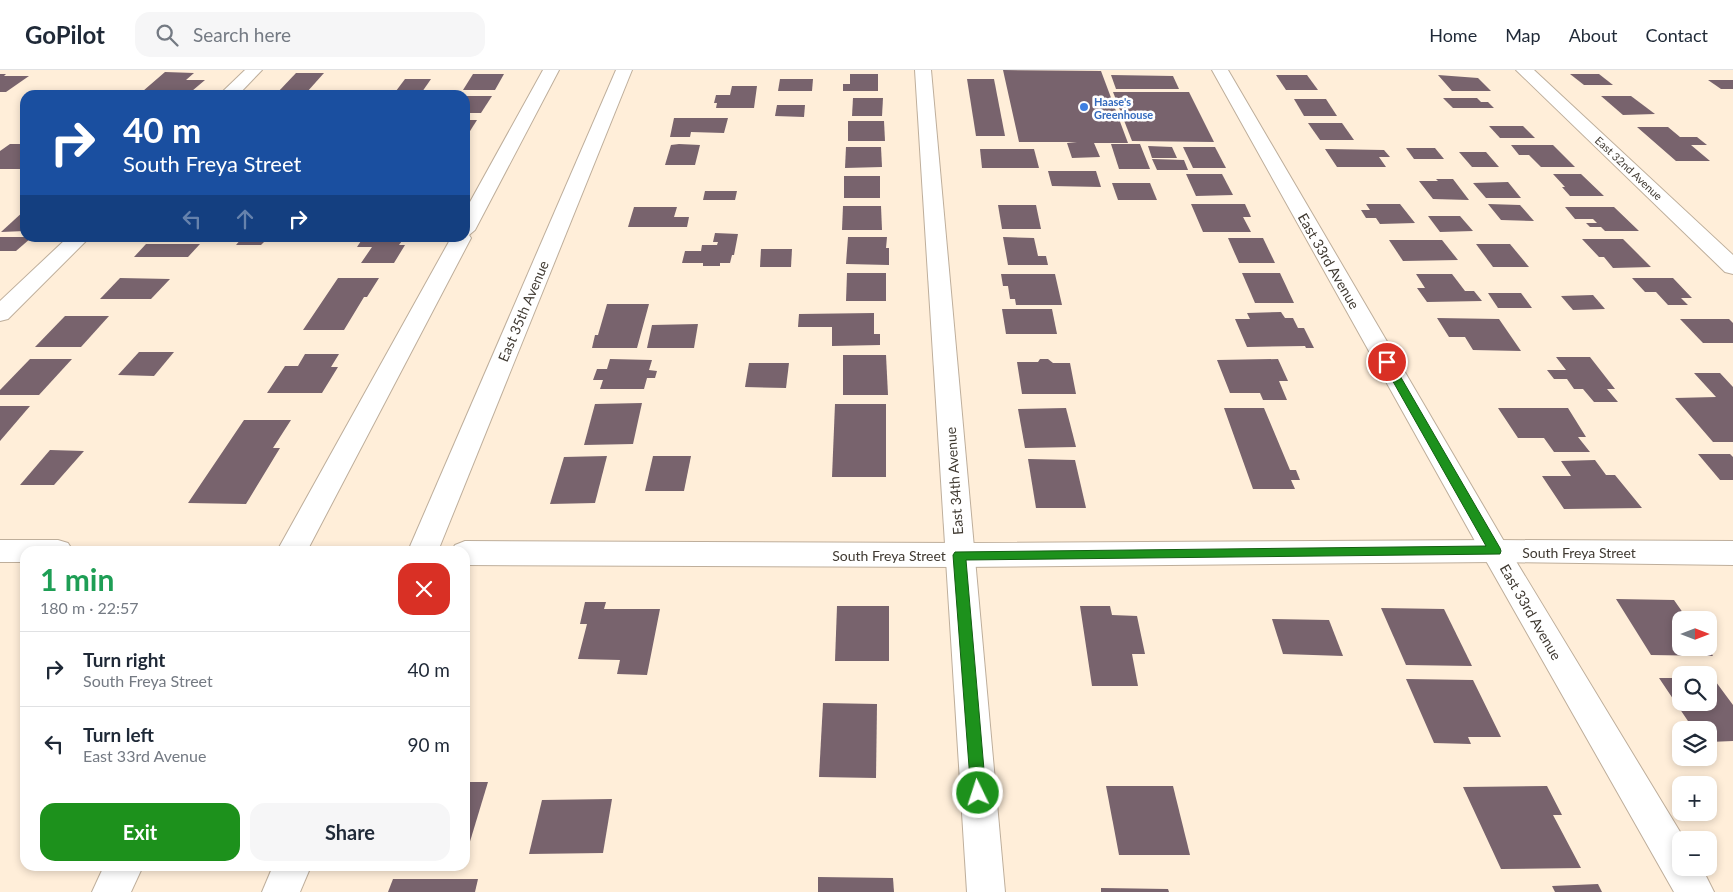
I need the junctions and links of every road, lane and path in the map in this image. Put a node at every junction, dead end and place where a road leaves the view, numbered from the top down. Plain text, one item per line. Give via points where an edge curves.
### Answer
1 (254, 70) edge
2 (551, 70) edge
3 (624, 70) edge
4 (923, 70) edge
5 (1220, 70) edge
6 (1524, 70) edge
7 (233, 90) edge
8 (470, 221) edge
9 (76, 242) edge
10 (459, 242) edge
11 (1733, 267) edge
12 (0, 314) edge
13 (295, 546) edge
14 (425, 546) edge
15 (0, 551) edge
16 (20, 551) edge
17 (1495, 551) junction
18 (470, 553) edge
19 (1733, 553) edge
20 (959, 555) junction
21 (122, 871) edge
22 (290, 871) edge
23 (111, 892) edge
24 (281, 892) edge
25 (986, 892) edge
26 (1695, 892) edge

1 - 7 street
2 - 8 street
3 - 14 street, East 35th Avenue
4 - 20 street, East 34th Avenue
5 - 17 street, East 33rd Avenue
6 - 11 street, East 32nd Avenue
9 - 12 street
10 - 13 street
15 - 16 street
17 - 19 street, South Freya Street
17 - 20 street, South Freya Street
17 - 26 street, East 33rd Avenue
18 - 20 street, South Freya Street
20 - 25 street, East 34th Avenue
21 - 23 street
22 - 24 street

